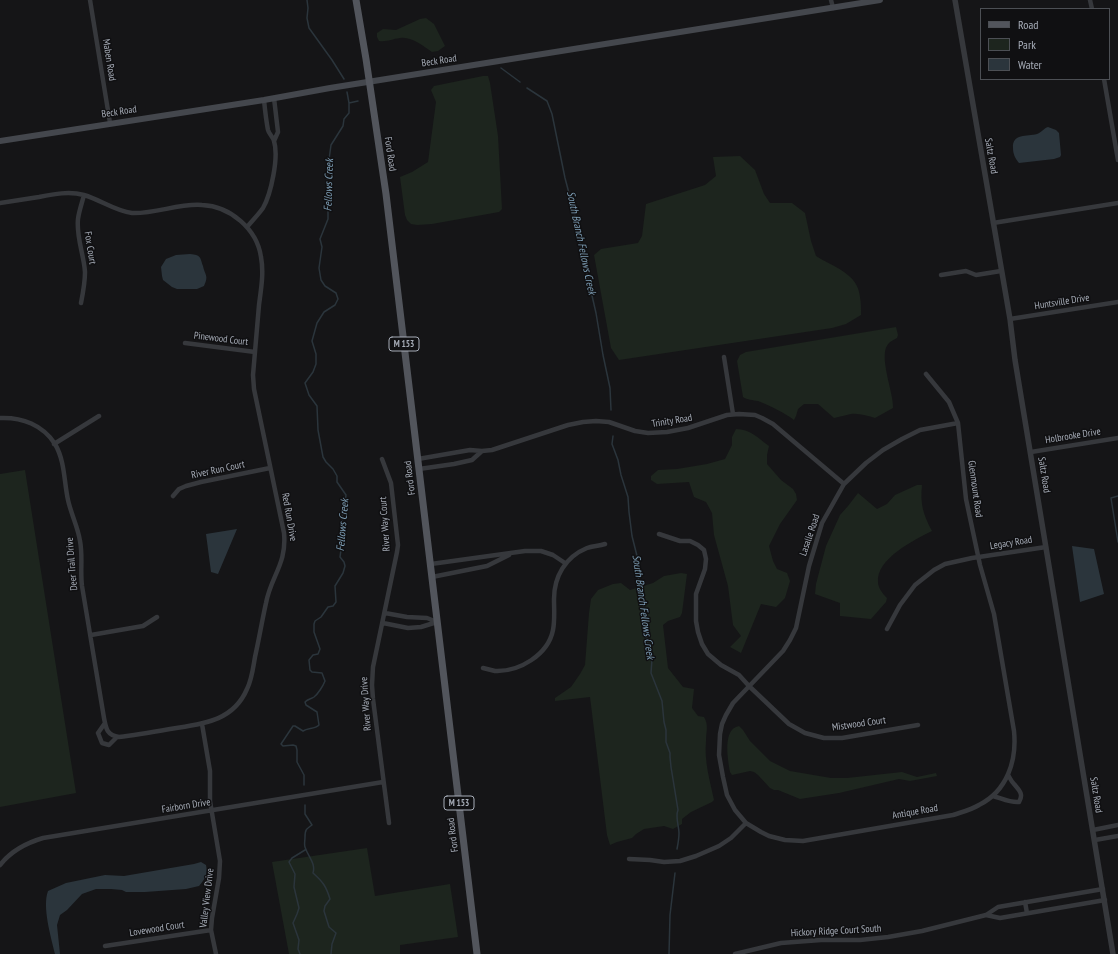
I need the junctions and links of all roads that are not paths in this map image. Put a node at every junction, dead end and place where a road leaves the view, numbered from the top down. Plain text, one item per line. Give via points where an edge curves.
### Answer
1 (90, 0) edge
2 (356, 0) edge
3 (831, 0) edge
4 (880, 0) edge
5 (955, 0) edge
6 (832, 8) junction
7 (1104, 80) edge
8 (369, 82) junction
9 (274, 98) junction
10 (264, 100) junction
11 (110, 124) junction
12 (0, 141) edge
13 (274, 141) junction
14 (1118, 160) edge
15 (84, 195) junction
16 (0, 203) edge
17 (1118, 203) edge
18 (993, 224) junction
19 (246, 227) junction
20 (1001, 271) junction
21 (941, 275) dead end
22 (1118, 302) edge
23 (81, 303) dead end
24 (1010, 320) junction
25 (185, 343) dead end
26 (255, 352) junction
27 (724, 357) dead end
28 (926, 374) dead end
29 (733, 414) junction
30 (99, 416) dead end
31 (0, 418) edge
32 (958, 423) junction
33 (1118, 438) edge
34 (54, 444) junction
35 (482, 452) junction
36 (1031, 452) junction
37 (382, 459) dead end
38 (418, 459) junction
39 (270, 468) junction
40 (419, 469) junction
41 (844, 484) junction
42 (173, 496) dead end
43 (660, 534) dead end
44 (605, 544) dead end
45 (1046, 546) junction
46 (512, 553) junction
47 (477, 558) junction
48 (979, 558) junction
49 (566, 563) junction
50 (430, 564) junction
51 (478, 569) junction
52 (432, 577) junction
53 (385, 613) junction
54 (157, 617) dead end
55 (437, 622) junction
56 (383, 623) junction
57 (887, 629) dead end
58 (91, 635) junction
59 (483, 668) dead end
60 (749, 686) junction
61 (105, 723) junction
62 (202, 724) junction
63 (918, 725) dead end
64 (115, 736) junction
65 (102, 742) joint
66 (1008, 775) junction
67 (383, 782) junction
68 (993, 796) junction
69 (212, 810) junction
70 (388, 823) dead end
71 (746, 823) junction
72 (1118, 826) edge
73 (1093, 830) junction
74 (1118, 836) edge
75 (1094, 840) junction
76 (629, 859) dead end
77 (0, 865) edge
78 (1103, 889) junction
79 (1104, 900) junction
80 (1025, 902) junction
81 (1027, 913) junction
82 (986, 915) junction
83 (211, 930) junction
84 (105, 946) dead end
85 (216, 954) edge
86 (478, 954) edge
87 (735, 954) edge
88 (1113, 954) edge

1 - 11 street, Maben Road
2 - 8 main road, Ford Road / M 153
3 - 6 street
4 - 6 main road, Beck Road
5 - 18 street, Saltz Road
6 - 8 main road, Beck Road
7 - 14 street
8 - 9 main road, Beck Road
8 - 38 main road, Ford Road / M 153 via 387,202
9 - 10 main road, Beck Road
9 - 13 street via 278,132
10 - 11 main road, Beck Road
10 - 13 street via 269,132
11 - 12 main road, Beck Road
13 - 19 street via 276,156 269,193 259,213
15 - 16 street, Red Run Drive via 62,193
15 - 19 street, Red Run Drive via 132,213 192,205 211,206 238,218
15 - 23 street, Fox Court via 78,220 85,272
17 - 18 street
18 - 20 street, Saltz Road
19 - 26 street, Red Run Drive via 257,244 262,266
20 - 21 street via 976,275 966,271
20 - 24 street, Saltz Road
22 - 24 street, Huntsville Drive
24 - 36 street, Saltz Road
25 - 26 street, Pinewood Court
26 - 39 street, Red Run Drive via 252,375
27 - 29 street
28 - 32 street, Glenmount Road via 949,402
29 - 35 street, Trinity Road via 688,428 657,433 635,432 596,420 568,425
29 - 41 street, Trinity Road via 749,414 767,420
30 - 34 street
31 - 34 street, Deer Trail Drive via 27,422 43,431
32 - 41 street, Lasalle Road via 920,430 902,439 866,463
32 - 48 street, Glenmount Road via 966,499
33 - 36 street, Holbrooke Drive
34 - 58 street, Deer Trail Drive via 61,459 68,500 80,540 82,584
35 - 38 street, Trinity Road via 470,450
35 - 40 street, Trinity Road via 472,460
36 - 45 street, Saltz Road
37 - 53 street, River Way Court via 391,483 398,545
38 - 40 main road, Ford Road / M 153
39 - 42 street, River Run Court via 186,486
39 - 62 street, Red Run Drive via 284,533 285,548 282,561 266,600 250,681 243,697 232,710 219,719
40 - 50 main road, Ford Road / M 153
41 - 60 street, Lasalle Road via 822,523 809,566 796,628 783,651
43 - 60 street, Mistwood Court via 680,541 690,541 704,550 705,569 696,594 698,632 708,654 739,675
44 - 49 street via 587,548
45 - 48 street, Legacy Road
45 - 73 street, Saltz Road
46 - 47 street
46 - 49 street via 541,552 553,555
46 - 51 street
47 - 50 street
47 - 51 street
48 - 57 street, Legacy Road via 945,564 924,577 900,605
48 - 66 street, Antique Road via 994,614 1014,731 1013,760
49 - 59 street via 556,583 553,630 539,655 518,667 506,670 494,671
50 - 52 main road, Ford Road / M 153
51 - 52 street
52 - 55 main road, Ford Road / M 153
53 - 55 street via 427,618
53 - 56 street, River Way Drive
54 - 58 street via 143,626
55 - 56 street via 408,628
55 - 86 main road, Ford Road / M 153
56 - 67 street, River Way Drive via 373,667 372,684
58 - 61 street, Deer Trail Drive
60 - 63 street, Mistwood Court via 789,724 813,736 842,738
60 - 71 street, Antique Road via 726,715 718,746 727,795
61 - 64 street, Deer Trail Drive via 108,732
61 - 65 street, Deer Trail Drive via 98,733
62 - 64 street, Red Run Drive
62 - 69 street, Valley View Drive via 210,771
64 - 65 street, Red Run Drive via 109,745
66 - 68 street, Antique Road
66 - 68 street via 1022,798 1014,802
67 - 69 street, Fairborn Drive
67 - 70 street, River Way Drive
68 - 71 street, Antique Road via 981,805 953,815 803,841 774,838
69 - 77 street, Fairborn Drive via 43,838 21,847
69 - 83 street, Valley View Drive via 220,868
71 - 76 street via 719,846 680,861
72 - 73 street
73 - 75 street, Saltz Road
74 - 75 street
75 - 78 street, Saltz Road
78 - 79 street, Saltz Road
78 - 80 street, Hickory Ridge Court South
79 - 81 street, Hickory Ridge Court South
79 - 88 street, Saltz Road
80 - 81 street
80 - 82 street, Hickory Ridge Court South via 998,907
81 - 82 street, Hickory Ridge Court South via 1000,918
82 - 87 street, Hickory Ridge Court South via 888,937 781,943
83 - 84 street, Lovewood Court
83 - 85 street, Valley View Drive

